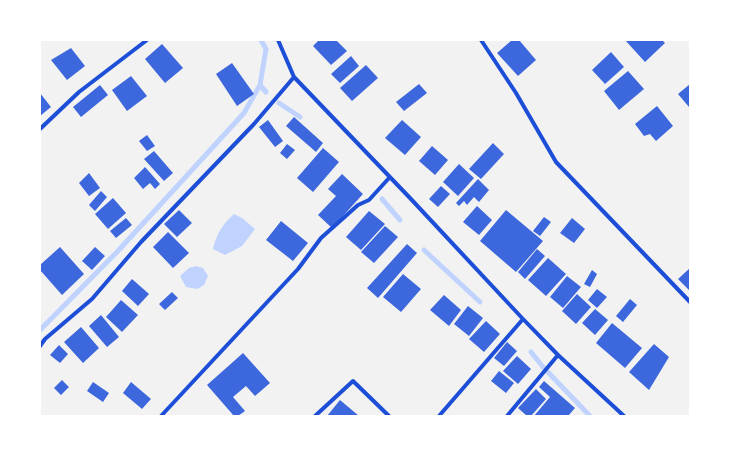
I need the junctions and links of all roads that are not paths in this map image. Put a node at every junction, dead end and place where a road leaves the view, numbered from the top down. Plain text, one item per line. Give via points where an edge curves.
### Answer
1 (147, 40) edge
2 (278, 40) edge
3 (481, 40) edge
4 (294, 78) junction
5 (40, 129) edge
6 (390, 177) junction
7 (690, 302) edge
8 (523, 319) junction
9 (40, 346) edge
10 (558, 355) junction
11 (161, 416) edge
12 (315, 416) edge
13 (389, 416) edge
14 (439, 416) edge
15 (507, 416) edge
16 (624, 416) edge

1 - 5 street via 79,92
2 - 4 street
3 - 7 street via 516,93 556,162
4 - 6 street
4 - 9 street via 92,298
6 - 8 street
6 - 11 street via 369,200 358,205 321,238 298,268
8 - 10 street
8 - 14 street
10 - 15 street
10 - 16 street
12 - 13 street via 353,381

